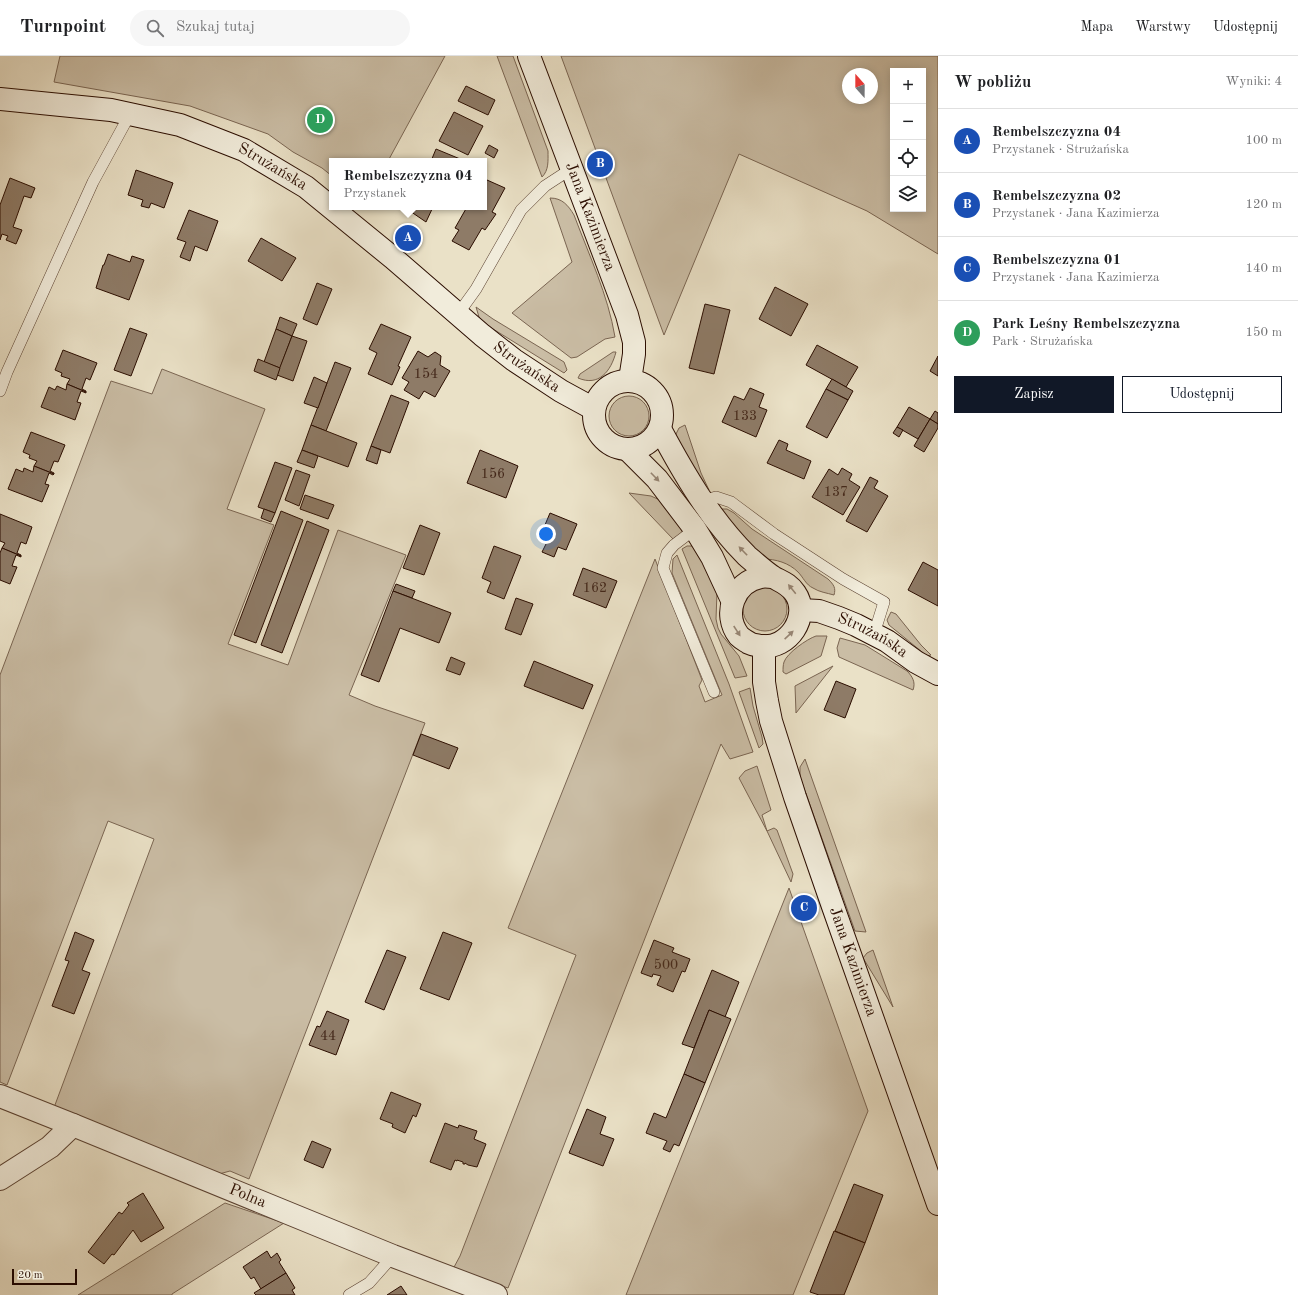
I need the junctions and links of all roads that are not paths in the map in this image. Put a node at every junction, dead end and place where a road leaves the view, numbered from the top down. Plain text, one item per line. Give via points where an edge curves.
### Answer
1 (529, 56) edge
2 (0, 99) edge
3 (130, 114) junction
4 (572, 169) junction
5 (329, 206) edge
6 (334, 210) edge
7 (458, 314) junction
8 (630, 380) junction
9 (0, 391) edge
10 (594, 409) junction
11 (660, 429) junction
12 (627, 449) junction
13 (703, 501) junction
14 (695, 530) junction
15 (773, 577) junction
16 (732, 600) junction
17 (801, 610) junction
18 (874, 634) junction
19 (764, 646) junction
20 (938, 674) edge
21 (714, 692) dead end
22 (0, 1096) edge
23 (73, 1125) junction
24 (0, 1179) edge
25 (938, 1204) edge
26 (393, 1256) junction
27 (350, 1295) edge
28 (496, 1295) edge

1 - 4 main road, Jana Kazimierza
2 - 3 main road, Strużańska
3 - 5 main road, Strużańska via 180,125 244,150 306,187
3 - 9 lane via 93,182
4 - 7 lane via 545,186 521,210 476,289
4 - 8 main road, Jana Kazimierza via 627,315 634,342
6 - 7 main road, Strużańska
7 - 10 main road, Strużańska via 514,360
8 - 10 main road via 611,385 600,395
8 - 11 main road via 648,386 660,401 663,420
10 - 12 main road via 598,432 615,447
11 - 12 main road via 646,444
11 - 13 main road via 679,466
12 -> 14 main road via 657,479
15 -> 13 main road via 748,557 724,532
13 - 18 lane via 716,497 731,502 786,542 884,602
14 - 16 main road via 712,557
14 - 21 lane via 667,553 663,568
15 - 16 main road via 762,576 746,584
17 -> 15 main road via 795,593 788,584
16 -> 19 main road via 733,625 740,637 752,645
17 - 18 main road, Strużańska via 819,611
19 -> 17 main road via 770,646 788,637 796,627
18 - 20 main road, Strużańska
19 - 25 main road, Jana Kazimierza via 764,682 771,721 795,797
22 - 23 main road, Polna
23 - 24 main road via 50,1147
23 - 26 main road, Polna
26 - 27 lane via 369,1283
26 - 28 main road, Polna

